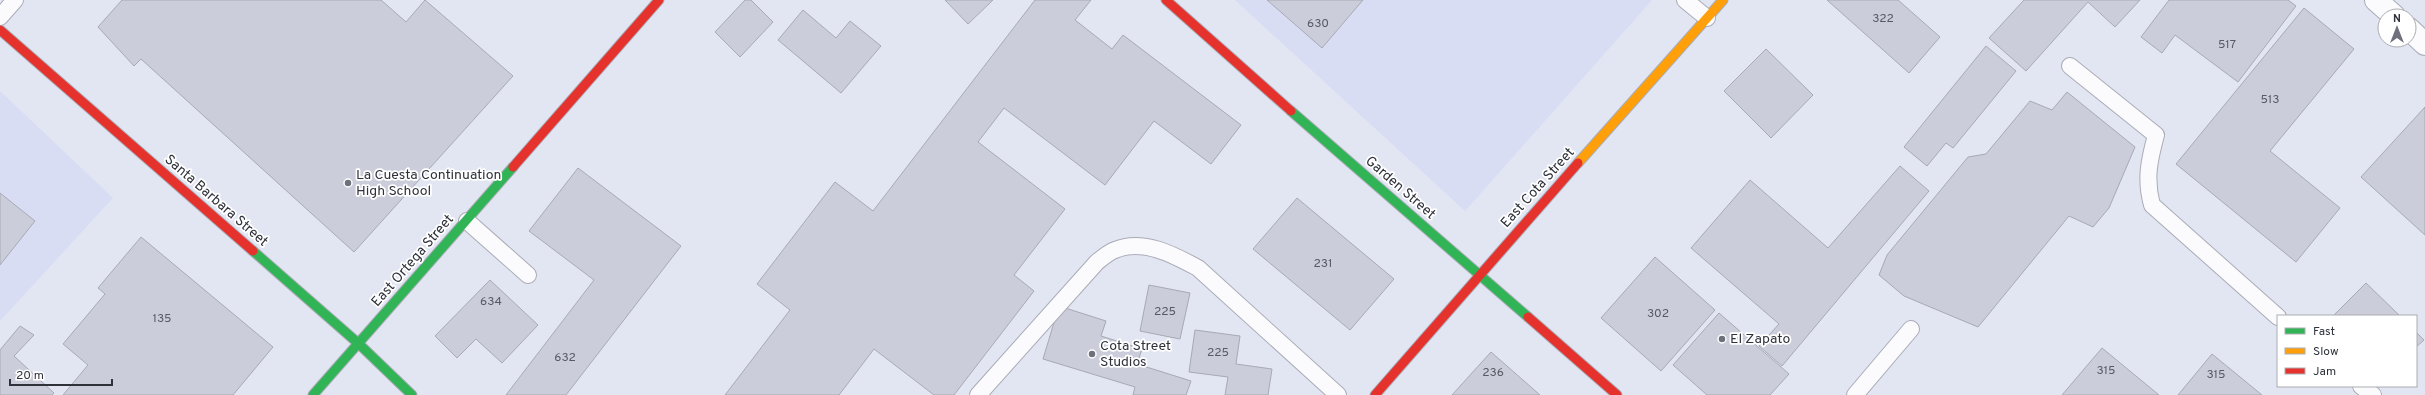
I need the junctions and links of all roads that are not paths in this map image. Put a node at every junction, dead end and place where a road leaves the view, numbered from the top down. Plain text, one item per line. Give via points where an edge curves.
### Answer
1 (15, 0) edge
2 (659, 0) edge
3 (1166, 0) edge
4 (1685, 0) edge
5 (1723, 0) edge
6 (2376, 0) edge
7 (2385, 8) edge
8 (0, 17) edge
9 (1707, 18) junction
10 (0, 30) edge
11 (2417, 36) edge
12 (2425, 44) edge
13 (2070, 66) dead end
14 (467, 221) junction
15 (1479, 274) junction
16 (528, 275) dead end
17 (2277, 316) edge
18 (1911, 329) dead end
19 (359, 344) junction
20 (2362, 387) edge
21 (313, 395) edge
22 (412, 395) edge
23 (978, 395) edge
24 (1338, 395) edge
25 (1375, 395) edge
26 (1617, 395) edge
27 (1855, 395) edge
28 (2372, 395) edge

1 - 8 lane
2 - 14 street, East Ortega Street
3 - 15 street, Garden Street
4 - 9 lane
5 - 9 street, East Cota Street
6 - 7 street
9 - 15 street, East Cota Street
10 - 19 street, Santa Barbara Street
11 - 12 street
13 - 17 lane via 2156,135 2150,154 2147,185 2152,205
14 - 16 lane
14 - 19 street, East Ortega Street
15 - 25 street, East Cota Street
15 - 26 street, Garden Street
18 - 27 lane
19 - 21 street, East Ortega Street
19 - 22 street, Santa Barbara Street
20 - 28 lane
23 - 24 lane via 1097,262 1115,250 1130,247 1165,252 1198,268

